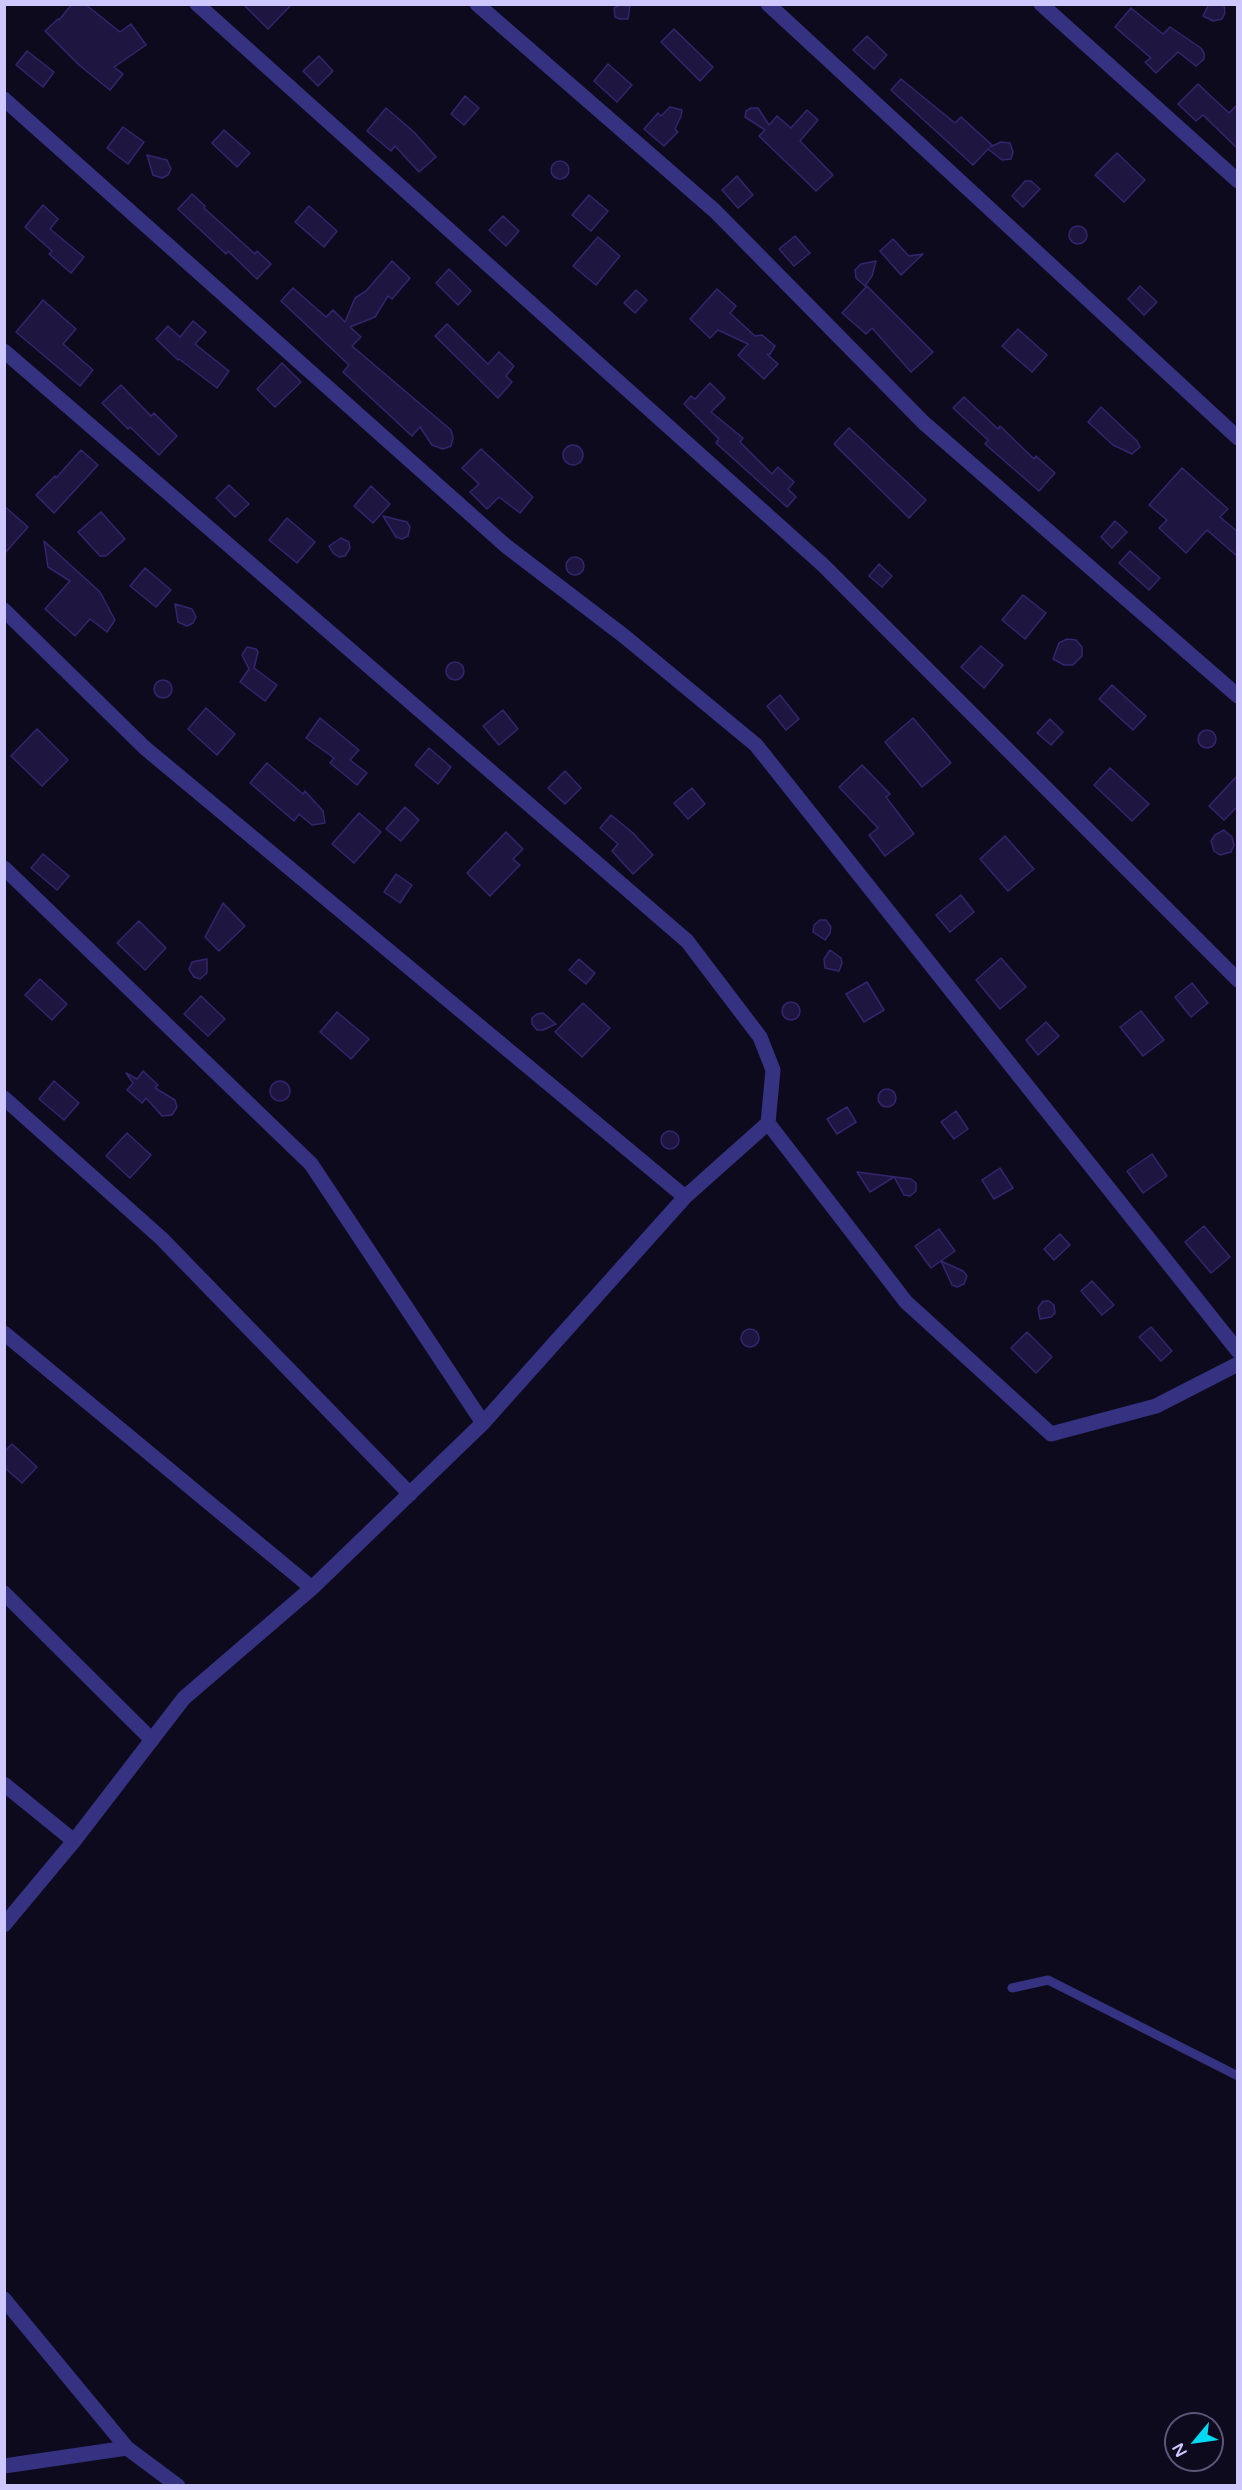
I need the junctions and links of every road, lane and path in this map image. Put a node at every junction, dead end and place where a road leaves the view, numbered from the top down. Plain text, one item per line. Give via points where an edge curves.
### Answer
1 (197, 4) edge
2 (477, 4) edge
3 (768, 4) edge
4 (1041, 4) edge
5 (4, 99) edge
6 (1238, 181) edge
7 (4, 351) edge
8 (1238, 438) edge
9 (4, 610) edge
10 (1238, 696) edge
11 (4, 868) edge
12 (1238, 980) edge
13 (4, 1098) edge
14 (768, 1123) junction
15 (685, 1197) junction
16 (4, 1333) edge
17 (1238, 1351) edge
18 (1238, 1364) edge
19 (483, 1423) junction
20 (410, 1494) junction
21 (312, 1588) junction
22 (4, 1593) edge
23 (152, 1740) junction
24 (4, 1784) edge
25 (74, 1841) junction
26 (4, 1925) edge
27 (1012, 1988) dead end
28 (1238, 2076) edge
29 (4, 2300) edge
30 (127, 2448) junction
31 (4, 2466) edge
32 (178, 2486) edge

1 - 12 street via 823,565
2 - 10 street via 715,211 924,423
3 - 8 street
4 - 6 street
5 - 17 street via 506,546 624,636 756,745
7 - 14 street via 687,941 760,1037 773,1070
9 - 15 street via 145,748
11 - 19 street via 310,1164
13 - 20 street via 161,1238
14 - 15 street
14 - 18 street via 906,1302 1051,1434 1156,1406
15 - 19 street
16 - 21 street
19 - 20 street
20 - 21 street
21 - 23 street via 184,1698
22 - 23 street
23 - 25 street
24 - 25 street
25 - 26 street
27 - 28 lane via 1048,1980
29 - 30 street
30 - 31 street
30 - 32 street

